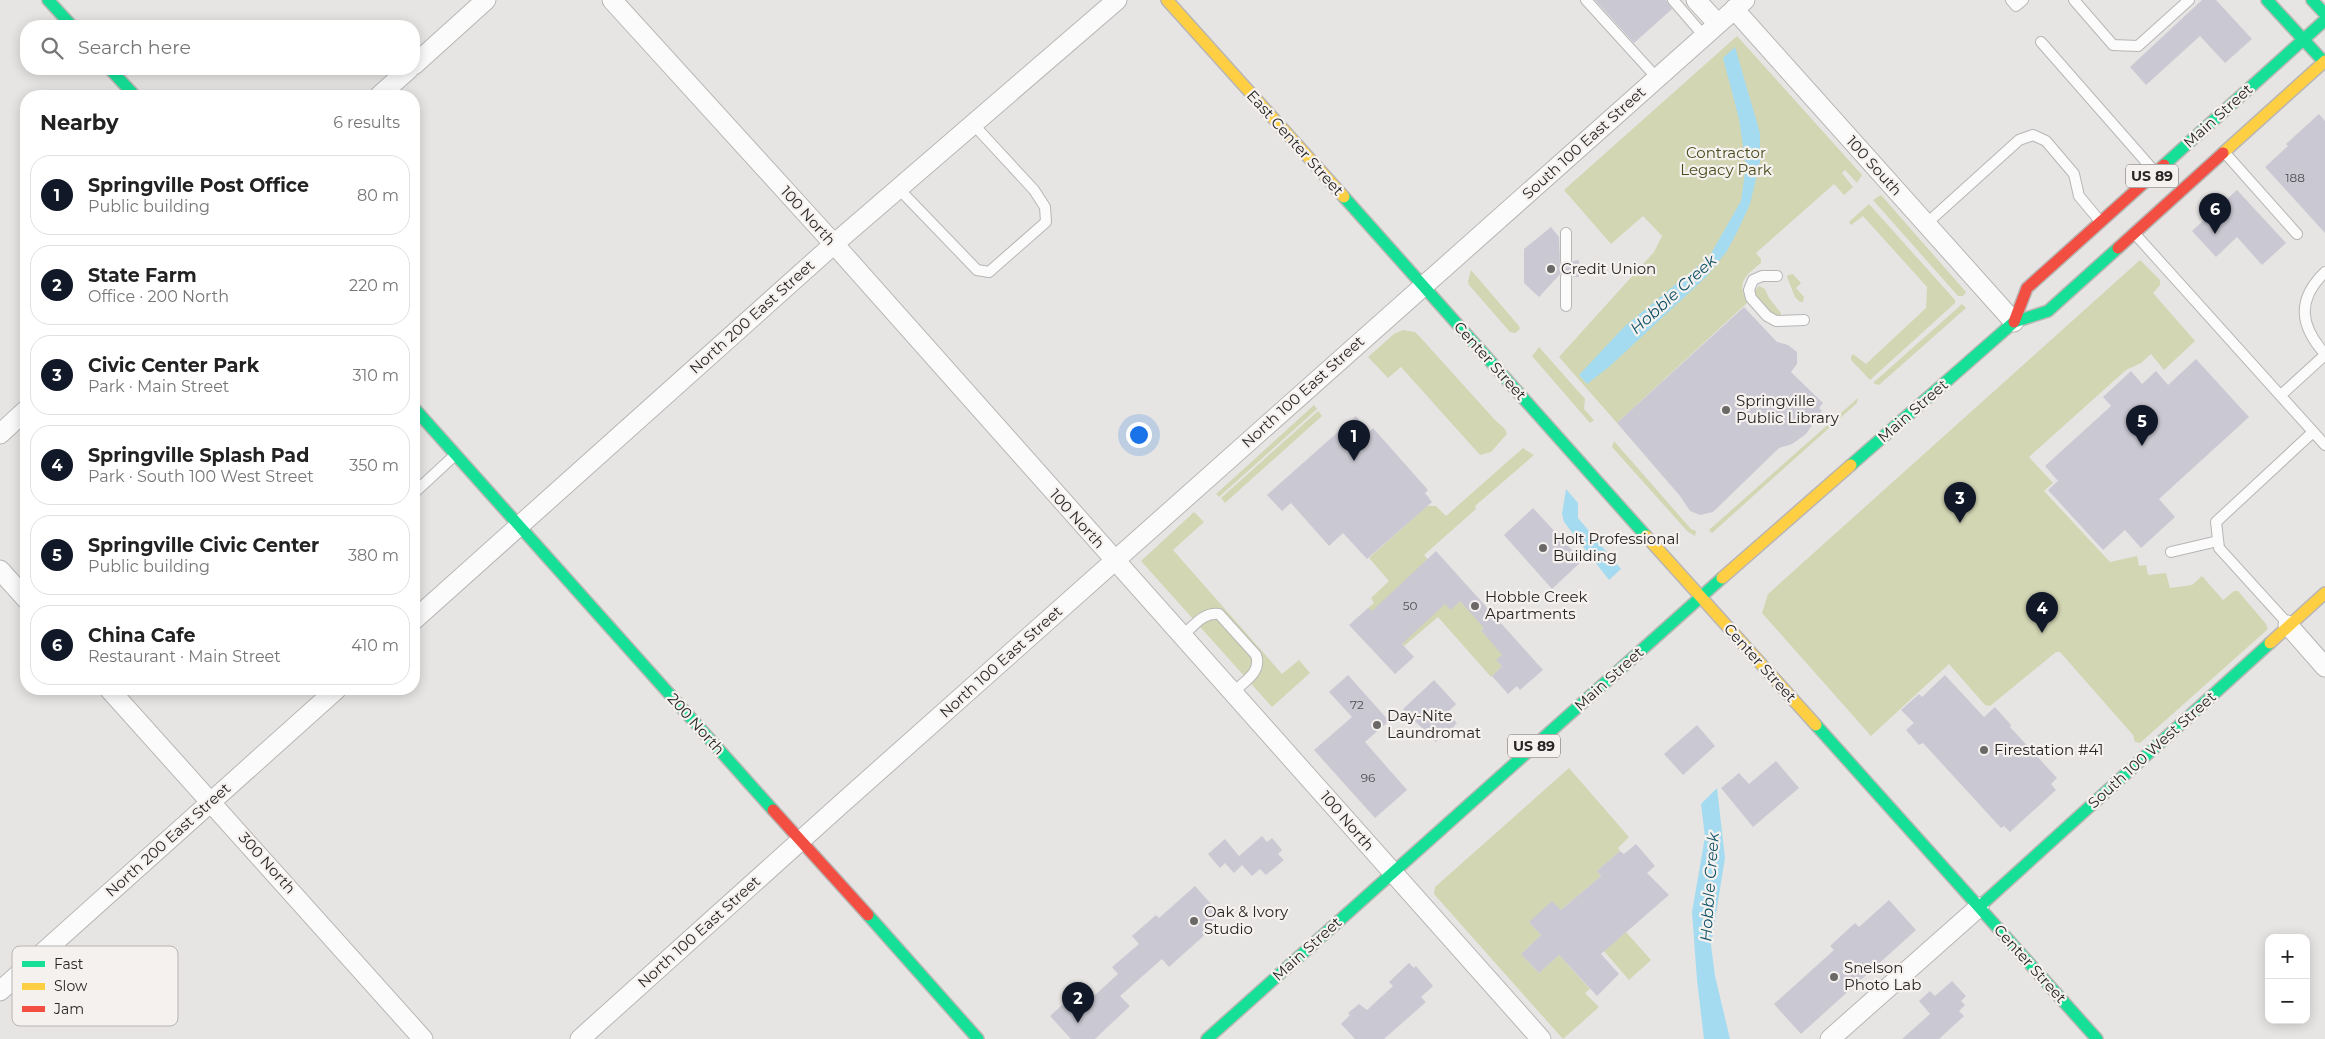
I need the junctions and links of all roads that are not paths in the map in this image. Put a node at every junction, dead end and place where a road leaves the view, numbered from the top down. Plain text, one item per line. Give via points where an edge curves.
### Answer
1 (48, 0) edge
2 (486, 0) edge
3 (612, 0) edge
4 (1117, 0) edge
5 (1167, 0) edge
6 (1586, 0) edge
7 (1673, 0) edge
8 (1696, 0) edge
9 (2011, 0) edge
10 (2023, 0) edge
11 (2074, 0) edge
12 (2189, 0) edge
13 (2267, 0) edge
14 (2312, 0) edge
15 (1740, 5) edge
16 (2325, 14) edge
17 (66, 20) edge
18 (2325, 20) edge
19 (1711, 30) junction
20 (2304, 40) junction
21 (2041, 42) dead end
22 (420, 60) edge
23 (2325, 62) edge
24 (116, 75) edge
25 (402, 75) edge
26 (1657, 78) junction
27 (129, 90) edge
28 (385, 90) edge
29 (973, 124) junction
30 (2224, 152) junction
31 (2156, 172) junction
32 (898, 188) junction
33 (2101, 222) junction
34 (1926, 224) junction
35 (1566, 233) dead end
36 (2134, 233) junction
37 (2298, 234) dead end
38 (834, 244) junction
39 (1566, 261) dead end
40 (2325, 272) edge
41 (1776, 276) dead end
42 (1566, 277) dead end
43 (1423, 286) junction
44 (1566, 306) dead end
45 (1804, 320) dead end
46 (2014, 322) junction
47 (2325, 355) edge
48 (2281, 395) junction
49 (420, 415) edge
50 (20, 416) edge
51 (2313, 432) junction
52 (0, 434) edge
53 (2325, 445) edge
54 (456, 455) junction
55 (420, 488) edge
56 (519, 526) junction
57 (2218, 541) junction
58 (2171, 552) dead end
59 (1114, 561) junction
60 (0, 570) edge
61 (20, 592) edge
62 (2325, 593) edge
63 (1701, 597) junction
64 (420, 615) edge
65 (2288, 625) junction
66 (1183, 635) junction
67 (2325, 667) edge
68 (1232, 692) junction
69 (114, 695) edge
70 (330, 695) edge
71 (211, 801) junction
72 (800, 841) junction
73 (1392, 873) junction
74 (1979, 907) junction
75 (50, 946) edge
76 (12, 980) edge
77 (0, 991) edge
78 (423, 1039) edge
79 (580, 1039) edge
80 (978, 1039) edge
81 (1207, 1039) edge
82 (1541, 1039) edge
83 (1830, 1039) edge
84 (2097, 1039) edge

1 - 17 street
2 - 22 street
3 - 38 street, 100 North
4 - 29 street, North 200 East Street
5 - 43 street, East Center Street
6 - 26 lane
7 - 19 lane
8 - 19 street
9 - 10 lane via 2016,6
11 - 12 lane via 2113,45 2138,46
13 - 20 street
14 - 16 street
15 - 19 street, South 100 East Street
15 - 34 street, 100 South
18 - 20 street, Main Street / US 89
19 - 26 street, South 100 East Street
20 - 23 street
20 - 31 street, Main Street / US 89
21 - 31 lane
23 - 30 street, Main Street / US 89
24 - 27 street
25 - 28 street
26 - 43 street, South 100 East Street
29 - 32 street, North 200 East Street
29 - 32 lane via 1034,190 1045,207 1046,222 989,272 977,270
30 - 36 street, Main Street / US 89
30 - 37 lane
31 - 33 street, Main Street / US 89
32 - 38 street, North 200 East Street
33 - 34 lane via 2078,196 2074,174 2046,141 2033,135 2019,140
33 - 46 street, Main Street / US 89 via 2027,288
34 - 46 street, 100 South
35 - 39 lane
36 - 46 street, Main Street / US 89 via 2048,311
36 - 48 lane
38 - 56 street, North 200 East Street
38 - 59 street, 100 North
40 - 47 lane via 2314,282 2306,299 2306,320 2311,338
41 - 45 lane via 1753,280 1749,290 1751,298 1776,321
42 - 44 lane
43 - 59 street, North 100 East Street
43 - 63 street, Center Street
46 - 63 street, Main Street / US 89
47 - 48 lane
48 - 51 lane
49 - 54 street, 200 North
50 - 52 street
51 - 53 lane
51 - 57 lane via 2216,522
54 - 55 lane
54 - 56 street, 200 North
56 - 64 street, North 200 East Street
56 - 72 street, 200 North
57 - 58 lane
57 - 65 lane via 2219,548
59 - 66 street, 100 North
59 - 72 street, North 100 East Street
60 - 61 street
62 - 65 street, South 100 West Street
63 - 73 street, Main Street / US 89
63 - 74 street, Center Street
65 - 67 street
65 - 74 street, South 100 West Street
66 - 68 street, 100 North
66 - 68 lane via 1210,613 1219,614 1256,654 1259,662 1256,670
68 - 73 street, 100 North
69 - 71 street, 300 North
70 - 71 street, North 200 East Street
71 - 75 street, North 200 East Street
71 - 78 street, 300 North
72 - 79 street, North 100 East Street
72 - 80 street, 200 North
73 - 81 street, Main Street / US 89
73 - 82 street, 100 North
74 - 83 street
74 - 84 street, Center Street
76 - 77 street, North 200 East Street

